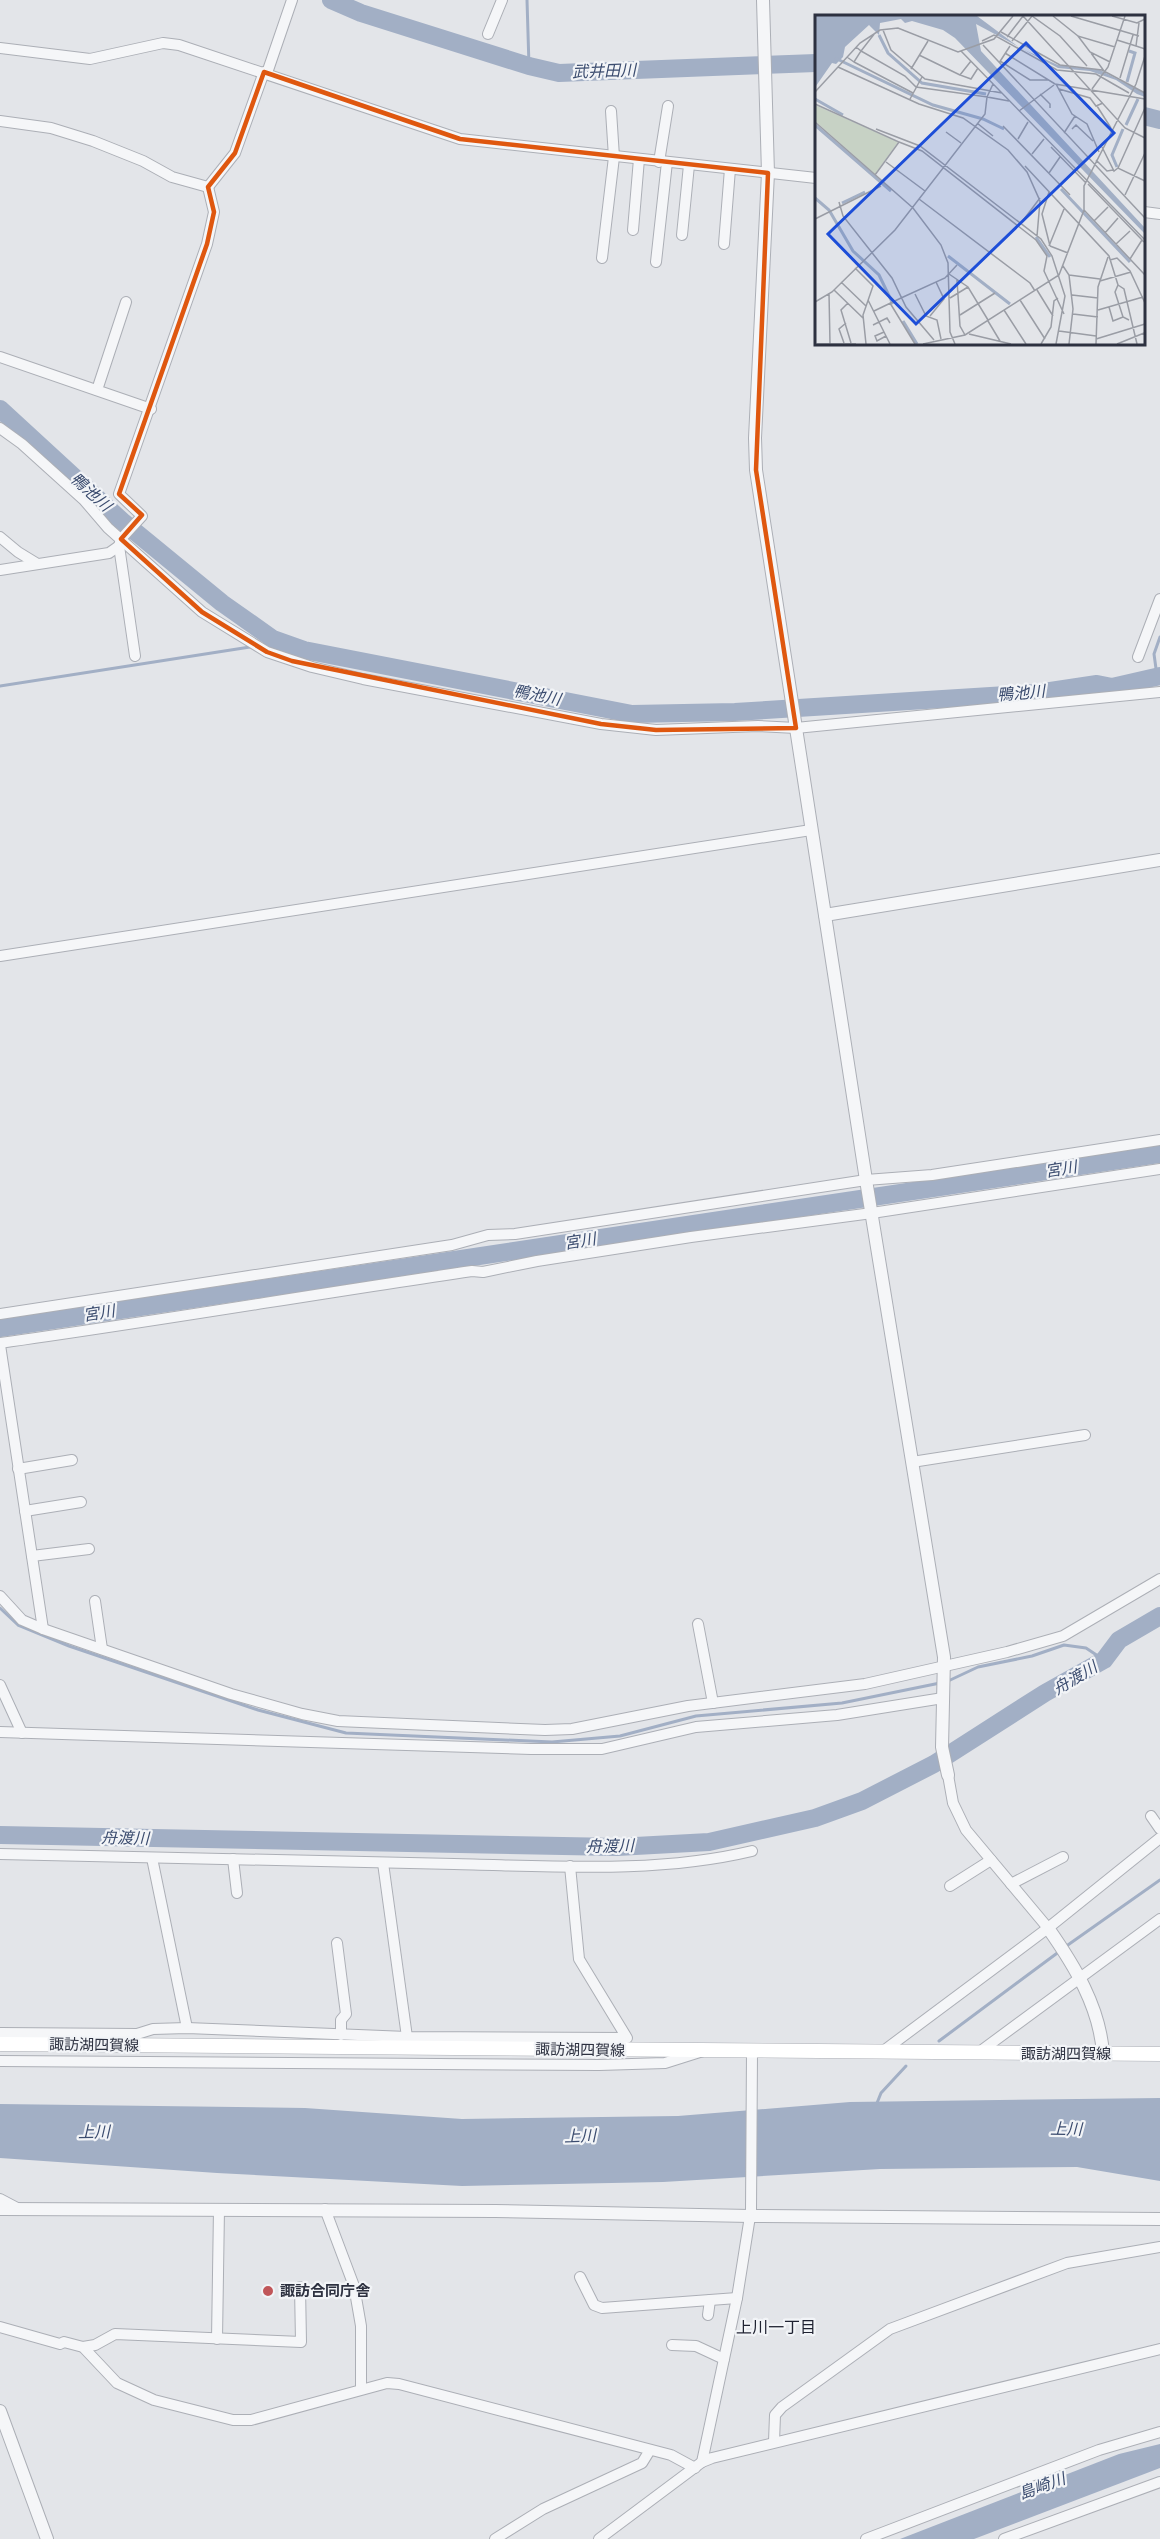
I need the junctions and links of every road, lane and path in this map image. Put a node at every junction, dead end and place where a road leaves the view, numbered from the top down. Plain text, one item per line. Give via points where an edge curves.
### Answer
1 (292, 0) edge
2 (502, 0) edge
3 (764, 0) edge
4 (488, 34) dead end
5 (0, 48) edge
6 (266, 73) junction
7 (668, 106) dead end
8 (611, 111) dead end
9 (0, 121) edge
10 (614, 157) junction
11 (639, 159) junction
12 (663, 162) junction
13 (689, 165) junction
14 (730, 169) junction
15 (768, 173) junction
16 (815, 178) edge
17 (208, 187) junction
18 (1145, 212) edge
19 (1160, 214) edge
20 (633, 230) dead end
21 (682, 235) dead end
22 (724, 244) dead end
23 (602, 258) dead end
24 (656, 262) dead end
25 (126, 302) dead end
26 (0, 357) edge
27 (97, 390) junction
28 (151, 409) junction
29 (0, 428) edge
30 (0, 537) edge
31 (120, 543) junction
32 (36, 563) junction
33 (0, 570) edge
34 (1160, 599) edge
35 (135, 656) dead end
36 (1138, 657) dead end
37 (1160, 692) edge
38 (796, 726) junction
39 (811, 830) junction
40 (1160, 860) edge
41 (825, 915) junction
42 (0, 956) edge
43 (1160, 1140) edge
44 (1160, 1169) edge
45 (866, 1183) junction
46 (871, 1212) junction
47 (0, 1314) edge
48 (0, 1344) edge
49 (4, 1404) edge
50 (1085, 1435) dead end
51 (72, 1460) dead end
52 (912, 1462) junction
53 (18, 1469) junction
54 (81, 1502) dead end
55 (25, 1511) junction
56 (89, 1548) dead end
57 (32, 1556) junction
58 (1160, 1579) edge
59 (0, 1596) edge
60 (95, 1601) dead end
61 (698, 1624) dead end
62 (43, 1629) junction
63 (102, 1649) junction
64 (944, 1667) junction
65 (0, 1685) edge
66 (943, 1698) junction
67 (713, 1703) junction
68 (0, 1732) edge
69 (22, 1732) junction
70 (948, 1775) joint
71 (1151, 1816) dead end
72 (1160, 1829) edge
73 (1160, 1838) edge
74 (752, 1851) dead end
75 (0, 1854) edge
76 (1063, 1857) dead end
77 (152, 1858) junction
78 (233, 1859) junction
79 (991, 1860) junction
80 (383, 1863) junction
81 (570, 1866) junction
82 (1011, 1884) junction
83 (950, 1886) dead end
84 (237, 1893) dead end
85 (1160, 1919) edge
86 (1048, 1928) junction
87 (337, 1943) dead end
88 (1079, 1977) junction
89 (188, 2028) junction
90 (0, 2033) edge
91 (341, 2035) junction
92 (407, 2037) junction
93 (0, 2044) edge
94 (703, 2051) junction
95 (882, 2052) junction
96 (977, 2053) junction
97 (1103, 2054) junction
98 (1160, 2054) edge
99 (752, 2055) junction
100 (0, 2061) edge
101 (0, 2199) edge
102 (0, 2209) edge
103 (20, 2209) junction
104 (219, 2209) junction
105 (325, 2210) junction
106 (751, 2213) junction
107 (1160, 2219) edge
108 (1160, 2247) edge
109 (580, 2277) dead end
110 (300, 2287) dead end
111 (737, 2298) junction
112 (710, 2300) junction
113 (708, 2315) dead end
114 (0, 2327) edge
115 (217, 2339) junction
116 (672, 2345) dead end
117 (83, 2347) junction
118 (1160, 2349) edge
119 (724, 2359) junction
120 (361, 2389) junction
121 (0, 2411) edge
122 (1160, 2432) edge
123 (774, 2442) junction
124 (650, 2450) junction
125 (698, 2465) junction
126 (1160, 2482) edge
127 (47, 2539) edge
128 (495, 2539) edge
129 (599, 2539) edge
130 (866, 2539) edge
131 (1004, 2539) edge

1 - 6 street
2 - 4 street
3 - 15 street
5 - 6 street via 90,59 171,44
6 - 10 street via 460,139
6 - 17 street via 235,153
7 - 12 street
8 - 10 street
9 - 17 street via 51,128 83,138 143,161 172,177
10 - 11 street
10 - 23 street
11 - 12 street
11 - 20 street
12 - 13 street
12 - 24 street
13 - 14 street
13 - 21 street
14 - 15 street
14 - 22 street
15 - 16 street
15 - 38 street via 756,470
17 - 28 street via 213,212 207,244
18 - 19 street
25 - 27 street
26 - 27 street
27 - 28 street
28 - 31 street via 119,494 142,516
29 - 31 street via 84,500
30 - 32 street
31 - 32 street via 109,553
31 - 35 street
31 - 38 street via 202,612 267,652 302,664 601,724 674,730
32 - 33 street
34 - 36 street
37 - 38 street
38 - 39 street
39 - 41 street
39 - 42 street
40 - 41 street
41 - 45 street
43 - 45 street
44 - 46 street
45 - 46 street
45 - 47 street via 488,1235 452,1245
46 - 48 street
46 - 52 street
48 - 49 street
49 - 53 street
50 - 52 street
51 - 53 street
52 - 64 street
53 - 55 street
54 - 55 street
55 - 57 street
56 - 57 street
57 - 62 street
58 - 64 street via 1063,1636
59 - 62 street via 22,1620
60 - 63 street
61 - 67 street
62 - 63 street
63 - 67 street via 231,1694 338,1721 572,1729
64 - 66 street
64 - 67 street via 825,1690
65 - 69 street
66 - 69 street via 837,1715 696,1727 602,1749
66 - 70 street via 942,1747
68 - 69 street
70 - 79 street via 953,1803 966,1830
71 - 72 street
73 - 86 street
74 - 81 street via 668,1863
75 - 77 street via 118,1854
76 - 82 street
77 - 78 street
77 - 89 street
78 - 80 street
78 - 84 street
79 - 82 street
79 - 83 street
80 - 81 street
80 - 92 street
81 - 92 street via 579,1959 627,2038
82 - 86 street
85 - 88 street
86 - 88 street
86 - 95 street
87 - 91 street via 346,2014 341,2020
88 - 96 street
88 - 97 street via 1094,2012
89 - 90 street via 153,2029 137,2034
89 - 91 street
91 - 92 street
93 - 94 main road, 諏訪湖四賀線
94 - 99 main road, 諏訪湖四賀線
94 - 100 street via 666,2063 599,2065
95 - 96 main road, 諏訪湖四賀線
95 - 99 main road, 諏訪湖四賀線
96 - 97 main road, 諏訪湖四賀線
97 - 98 main road, 諏訪湖四賀線
99 - 106 street
101 - 103 street
102 - 103 street
103 - 104 street
104 - 105 street
104 - 115 street
105 - 106 street
105 - 120 street via 354,2286 361,2326
106 - 107 street
106 - 111 street
108 - 123 street via 1067,2263 890,2329 782,2407 775,2415
109 - 112 street via 594,2305 602,2308
110 - 115 street via 301,2342
111 - 112 street
111 - 119 street
112 - 113 street
114 - 117 street
115 - 117 street via 115,2334
116 - 119 street via 696,2346
117 - 120 street via 117,2383 137,2393 234,2420 251,2420
118 - 123 street
119 - 125 street
120 - 124 street via 399,2384
121 - 127 street
122 - 130 street via 1099,2450
123 - 125 street
124 - 125 street
124 - 128 street via 642,2463 543,2509
125 - 129 street
126 - 131 street

